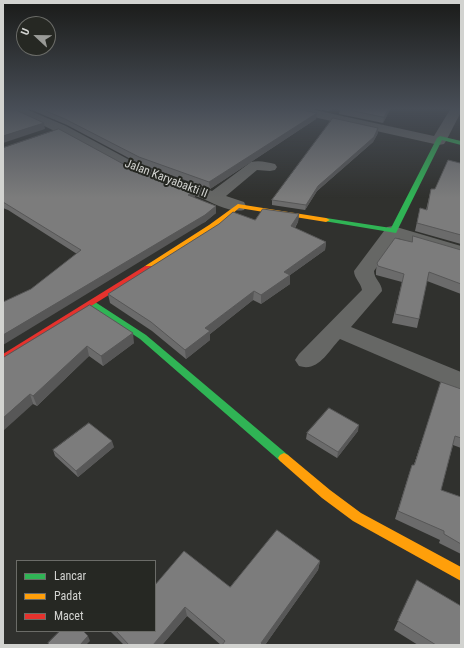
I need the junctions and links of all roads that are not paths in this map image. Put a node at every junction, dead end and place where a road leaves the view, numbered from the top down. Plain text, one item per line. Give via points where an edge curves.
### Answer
1 (80, 138) edge
2 (432, 138) edge
3 (440, 140) junction
4 (461, 143) edge
5 (270, 167) dead end
6 (214, 198) junction
7 (238, 206) junction
8 (393, 231) junction
9 (461, 252) edge
10 (92, 303) junction
11 (336, 329) junction
12 (3, 358) edge
13 (307, 360) dead end
14 (461, 382) edge
15 (461, 574) edge

1 - 6 street, Jalan Karyabakti II via 134,168
2 - 3 street
3 - 4 street
3 - 8 street
5 - 6 street via 252,167
6 - 7 street, Jalan Karyabakti II
7 - 8 street
7 - 10 street via 212,227
8 - 9 street
8 - 11 street via 364,271 372,290
10 - 12 street
10 - 15 street via 143,336 326,494 397,540
11 - 13 street
11 - 14 street

